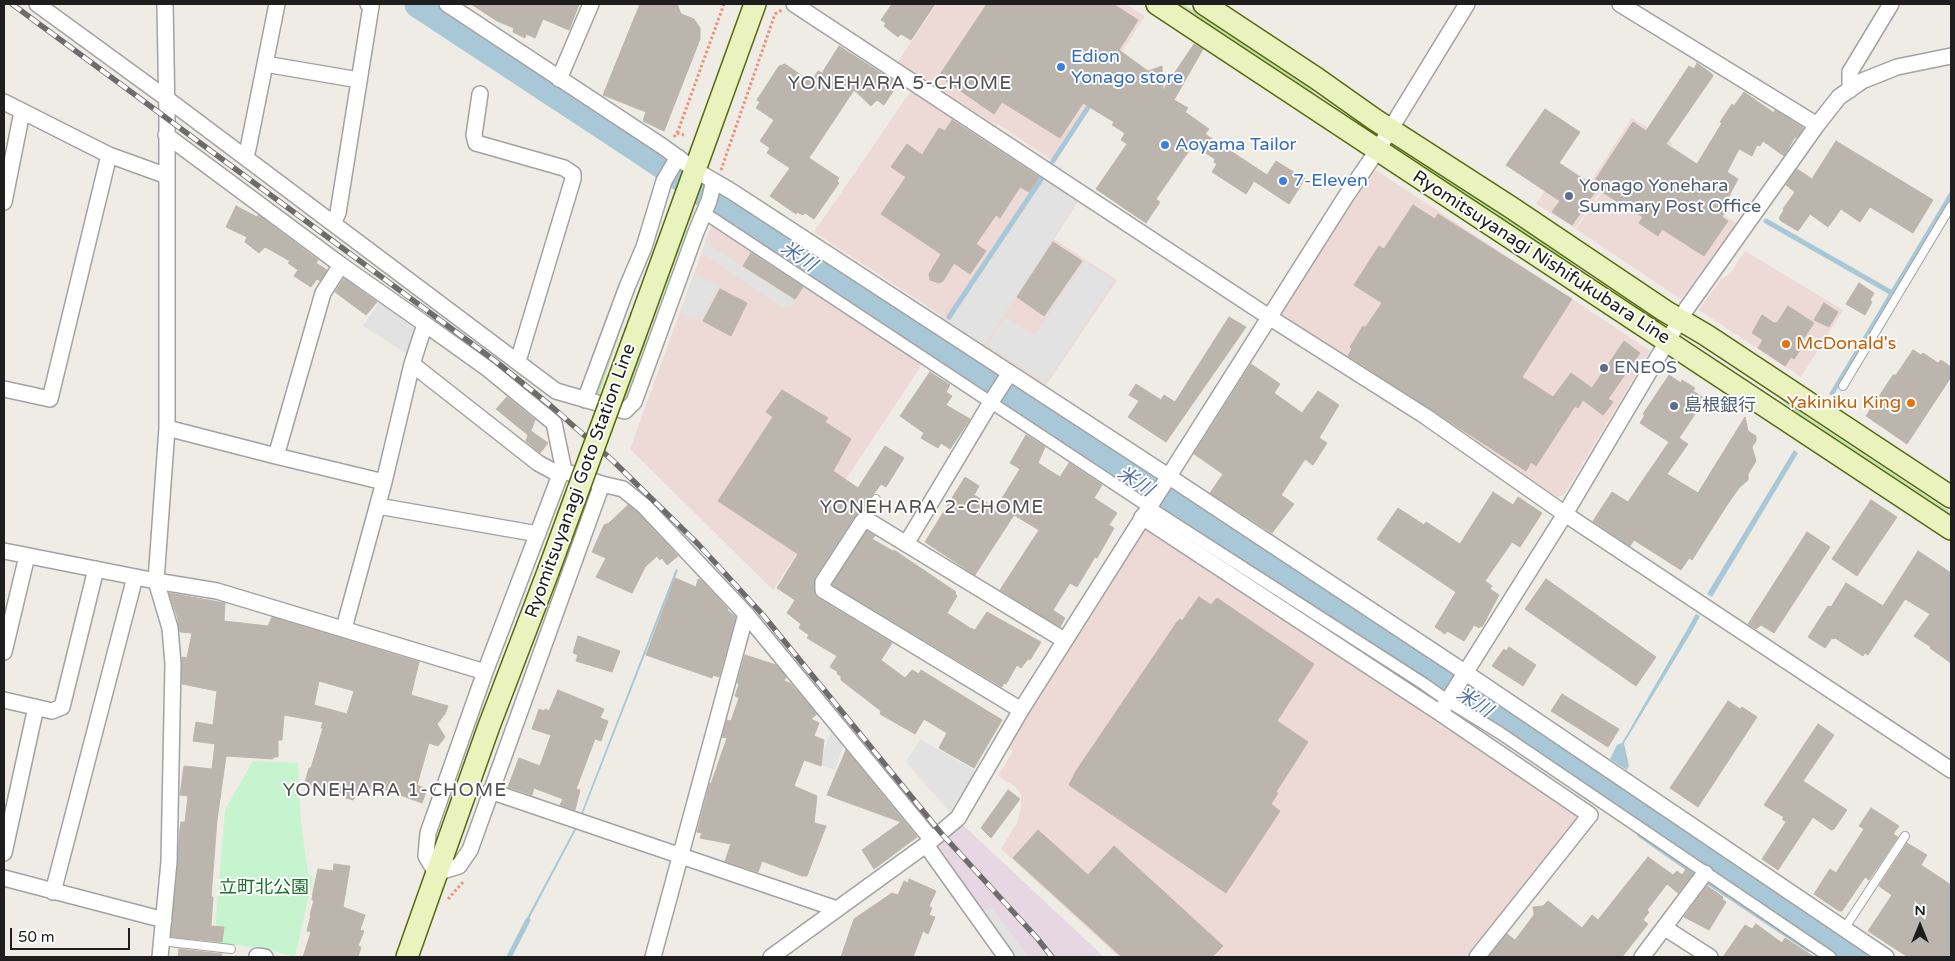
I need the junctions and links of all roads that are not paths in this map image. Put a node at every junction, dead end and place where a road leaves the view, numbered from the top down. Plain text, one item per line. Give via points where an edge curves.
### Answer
1 (37, 4) edge
2 (165, 4) edge
3 (277, 4) edge
4 (368, 4) edge
5 (448, 4) edge
6 (591, 4) edge
7 (755, 4) edge
8 (1157, 4) edge
9 (1204, 4) edge
10 (1467, 4) edge
11 (1891, 4) edge
12 (1627, 6) edge
13 (789, 7) edge
14 (1951, 56) edge
15 (265, 64) junction
16 (559, 79) junction
17 (359, 80) junction
18 (1850, 90) junction
19 (480, 94) dead end
20 (166, 98) junction
21 (4, 102) edge
22 (22, 112) junction
23 (1817, 126) junction
24 (1390, 130) junction
25 (166, 135) junction
26 (1378, 151) junction
27 (109, 155) junction
28 (244, 157) junction
29 (678, 157) junction
30 (695, 171) junction
31 (167, 176) junction
32 (717, 176) junction
33 (4, 202) edge
34 (1950, 212) edge
35 (712, 218) dead end
36 (333, 223) junction
37 (340, 265) junction
38 (1269, 317) junction
39 (1680, 320) junction
40 (424, 324) junction
41 (1666, 341) junction
42 (518, 361) junction
43 (412, 364) junction
44 (1008, 377) junction
45 (1842, 386) dead end
46 (4, 389) edge
47 (585, 400) junction
48 (992, 401) junction
49 (167, 428) junction
50 (276, 456) junction
51 (562, 473) junction
52 (1165, 481) junction
53 (384, 482) junction
54 (602, 484) junction
55 (1951, 497) edge
56 (876, 498) dead end
57 (378, 506) junction
58 (1147, 509) junction
59 (1565, 514) junction
60 (864, 520) junction
61 (1951, 529) edge
62 (538, 534) junction
63 (906, 544) junction
64 (4, 550) edge
65 (26, 556) junction
66 (96, 569) junction
67 (135, 577) junction
68 (156, 581) junction
69 (746, 614) junction
70 (344, 628) junction
71 (1064, 640) junction
72 (4, 652) edge
73 (485, 672) junction
74 (1464, 675) junction
75 (4, 700) edge
76 (36, 707) junction
77 (1444, 707) junction
78 (1021, 710) junction
79 (1951, 770) edge
80 (490, 790) junction
81 (1905, 836) dead end
82 (929, 842) junction
83 (4, 853) edge
84 (680, 855) junction
85 (436, 873) junction
86 (1706, 873) junction
87 (4, 878) edge
88 (53, 892) junction
89 (837, 909) junction
90 (164, 920) junction
91 (1665, 928) junction
92 (1844, 929) junction
93 (162, 941) junction
94 (231, 949) dead end
95 (160, 957) edge
96 (257, 957) edge
97 (265, 957) edge
98 (407, 957) edge
99 (653, 957) edge
100 (771, 957) edge
101 (1006, 957) edge
102 (1477, 957) edge
103 (1642, 957) edge
104 (1710, 957) edge
105 (1830, 957) edge
106 (1886, 957) edge

1 - 20 street
2 - 20 street
3 - 15 street
4 - 17 street via 371,6
5 - 16 street
6 - 16 street
7 - 30 main road, Ryomitsuyanagi Goto Station Line
8 - 26 main road, Ryomitsuyanagi Nishifukubara Line
9 - 24 main road, Ryomitsuyanagi Nishifukubara Line
10 - 24 street
11 - 18 street via 1850,72
12 - 23 street
13 - 38 street
14 - 18 street via 1896,67 1862,81
15 - 17 street
15 - 28 street
16 - 29 street
17 - 36 street via 338,213
18 - 23 street via 1839,97
19 - 42 street via 474,135 476,143 564,168 573,174
20 - 25 street
20 - 28 street
21 - 22 street
22 - 27 street
22 - 33 street
23 - 39 street
24 - 26 street
24 - 39 main road, Ryomitsuyanagi Nishifukubara Line
25 - 31 street
25 - 37 street
26 - 38 street
26 - 41 main road, Ryomitsuyanagi Nishifukubara Line
27 - 31 street
27 - 46 street via 50,399
28 - 36 street
29 - 30 street
29 - 47 street via 664,181 644,247
30 - 32 street
30 - 85 main road, Ryomitsuyanagi Goto Station Line, bridge
31 - 49 street
32 - 44 street via 739,196
32 - 47 street via 634,402 625,411
34 - 45 lane
35 - 48 street
36 - 42 street
37 - 40 street
37 - 50 street via 323,293
38 - 52 street
38 - 59 street via 1425,416
39 - 41 street
39 - 55 main road, Ryomitsuyanagi Nishifukubara Line
40 - 43 street
40 - 51 street via 488,369 554,423
41 - 59 street
41 - 61 main road, Ryomitsuyanagi Nishifukubara Line
42 - 47 street via 556,390
43 - 51 street via 538,463
43 - 53 street
44 - 48 street
44 - 52 street
48 - 58 street
48 - 63 street
49 - 50 street
49 - 68 street
50 - 53 street
51 - 54 street
51 - 62 street
52 - 58 street
52 - 74 street
53 - 57 street
54 - 69 street via 623,489 644,506
54 - 80 street
56 - 60 lane
57 - 62 street
57 - 70 street
58 - 71 street
58 - 77 street
59 - 74 street
59 - 79 street
60 - 63 street
60 - 78 street via 823,582 823,590
62 - 73 street
63 - 71 street
64 - 65 street
65 - 66 street
65 - 72 street
66 - 67 street
66 - 76 street via 64,704 52,711
67 - 68 street
67 - 88 street
68 - 70 street via 218,591
68 - 90 street via 170,628 173,652 169,862
69 - 82 street
69 - 84 street
70 - 73 street
71 - 78 street
73 - 85 street via 428,833 426,856
74 - 77 street
74 - 92 street
75 - 76 street
76 - 83 street
77 - 86 street via 1500,733
77 - 102 street via 1590,815
78 - 82 street via 958,818
80 - 84 street
80 - 85 street via 470,850 459,866
81 - 92 lane
82 - 89 street
82 - 101 street
84 - 89 street
84 - 99 street
85 - 98 main road, Ryomitsuyanagi Goto Station Line
86 - 91 street
86 - 105 street
87 - 88 street
88 - 90 street
89 - 100 street
90 - 93 street
91 - 103 street
91 - 104 street
92 - 106 street
93 - 94 lane
93 - 95 street
96 - 97 street

